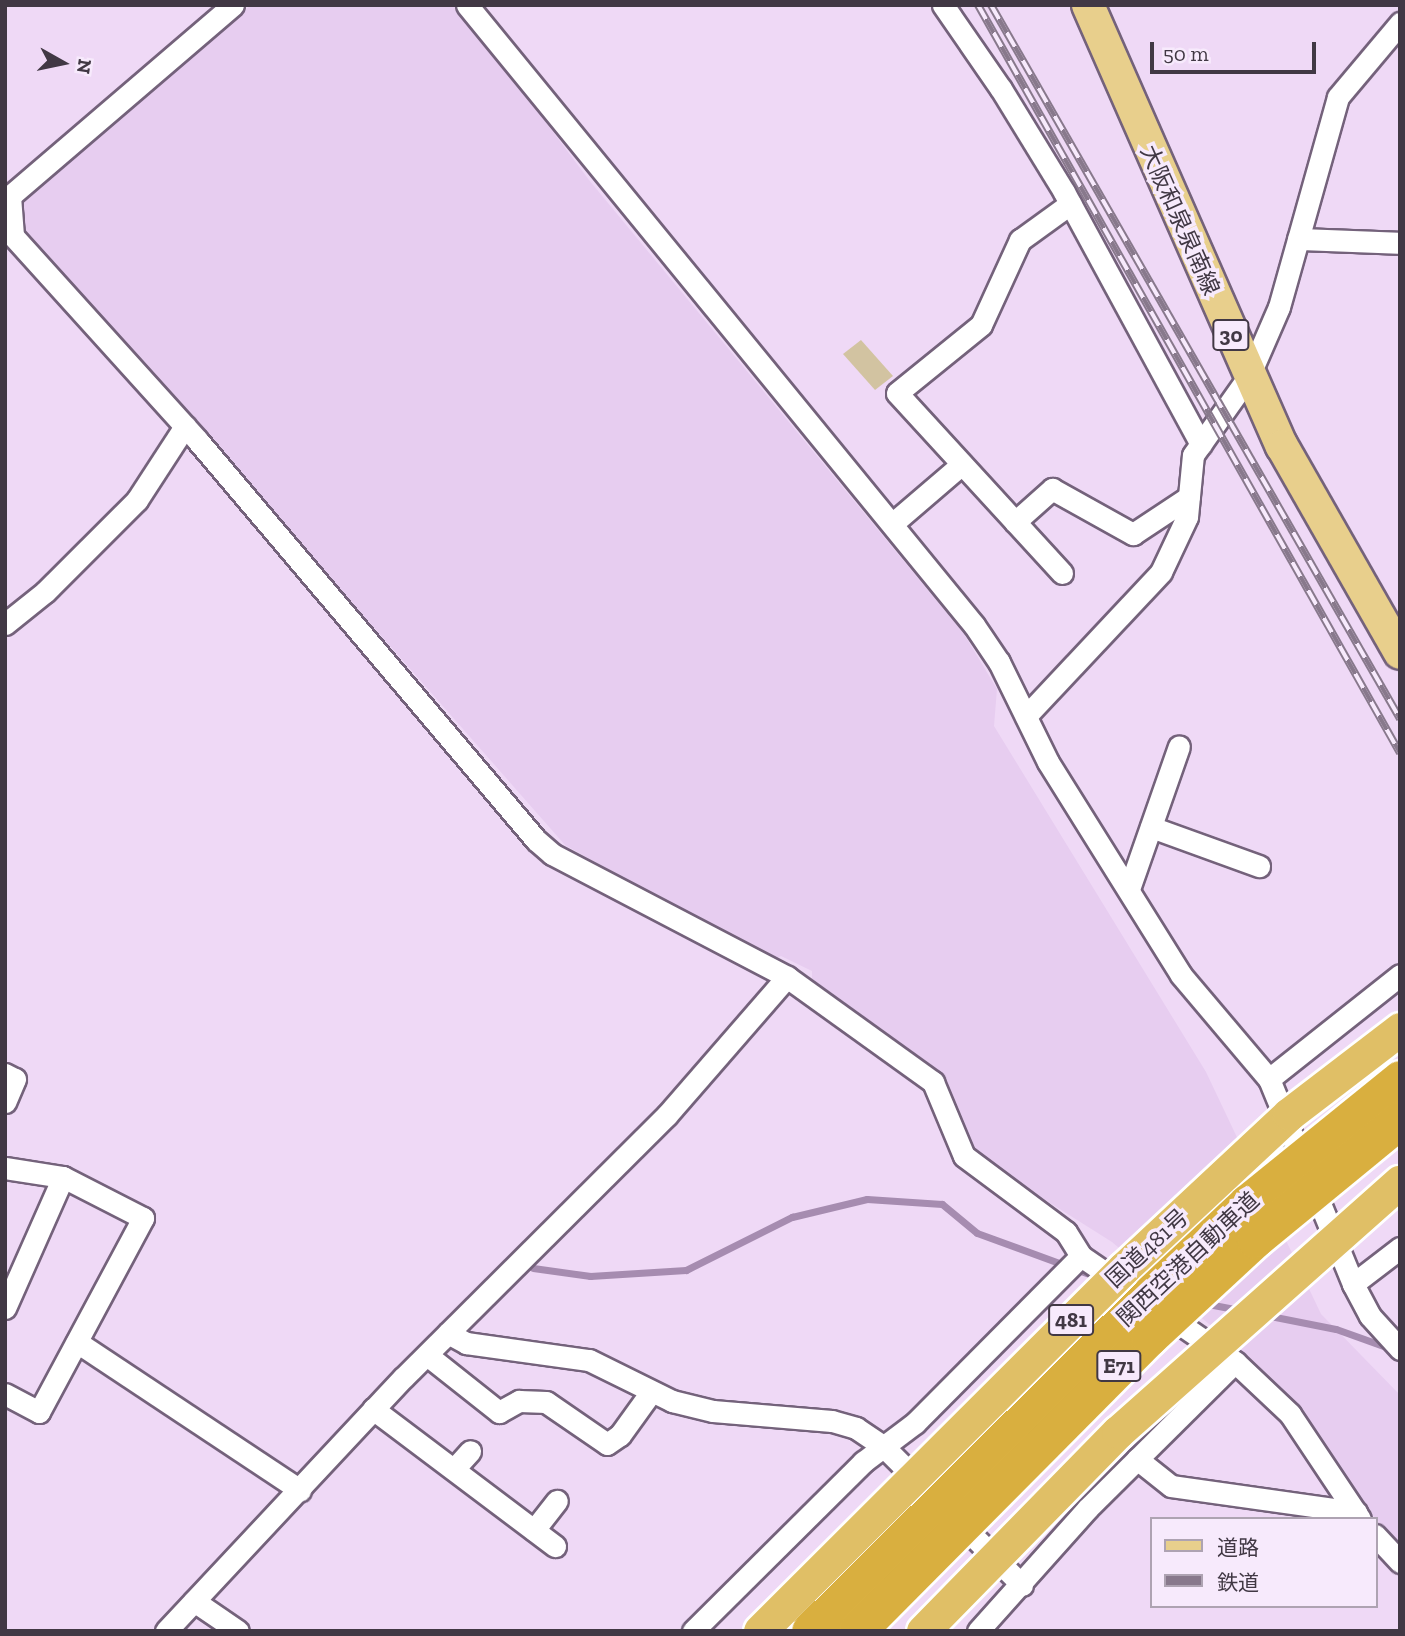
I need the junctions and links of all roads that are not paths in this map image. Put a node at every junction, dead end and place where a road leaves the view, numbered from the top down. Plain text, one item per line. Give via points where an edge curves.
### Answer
1 (233, 5) edge
2 (467, 5) edge
3 (943, 5) edge
4 (1088, 5) edge
5 (1400, 23) edge
6 (1070, 204) junction
7 (9, 232) edge
8 (1298, 239) junction
9 (1400, 243) edge
10 (1249, 376) junction
11 (185, 426) junction
12 (1201, 443) junction
13 (962, 464) junction
14 (1189, 497) junction
15 (1015, 522) junction
16 (892, 524) junction
17 (1062, 573) dead end
18 (5, 624) edge
19 (1400, 653) edge
20 (1026, 716) junction
21 (1179, 746) dead end
22 (1150, 827) junction
23 (1259, 866) dead end
24 (1129, 890) junction
25 (1400, 975) edge
26 (787, 976) junction
27 (1400, 1029) edge
28 (5, 1074) edge
29 (1269, 1079) junction
30 (1400, 1079) edge
31 (5, 1102) edge
32 (1400, 1120) edge
33 (5, 1168) edge
34 (63, 1177) junction
35 (1400, 1182) edge
36 (1400, 1248) edge
37 (1081, 1256) junction
38 (1353, 1284) junction
39 (5, 1308) edge
40 (448, 1333) junction
41 (77, 1342) junction
42 (1400, 1349) edge
43 (427, 1354) junction
44 (1236, 1362) junction
45 (651, 1392) junction
46 (5, 1394) edge
47 (373, 1409) junction
48 (884, 1447) junction
49 (470, 1451) dead end
50 (1137, 1459) junction
51 (454, 1469) junction
52 (300, 1490) junction
53 (557, 1501) dead end
54 (1358, 1515) edge
55 (534, 1530) junction
56 (1377, 1537) edge
57 (555, 1546) dead end
58 (1400, 1562) edge
59 (1022, 1585) junction
60 (194, 1601) junction
61 (166, 1631) edge
62 (238, 1631) edge
63 (693, 1631) edge
64 (760, 1631) edge
65 (810, 1631) edge
66 (857, 1631) edge
67 (923, 1631) edge
68 (978, 1631) edge

1 - 7 street via 10,196
2 - 16 street
3 - 6 street via 1001,89
4 - 10 main road, 大阪和泉泉南線 / 30
5 - 8 street via 1338,97
6 - 12 street
6 - 13 street via 1020,240 981,325 897,393
7 - 11 street
8 - 9 street
8 - 10 street via 1279,307
10 - 12 street
10 - 19 main road, 大阪和泉泉南線 / 30 via 1282,446
11 - 18 street via 137,500 45,592
11 - 26 street via 536,840 552,854
12 - 14 street via 1193,455
13 - 15 street
13 - 16 street
14 - 15 street via 1133,534 1052,489
14 - 20 street via 1187,517 1161,572
15 - 17 street
16 - 20 street via 974,625
20 - 24 street via 1048,762
21 - 22 street
22 - 23 street
22 - 24 street
24 - 29 street via 1181,975
25 - 29 street
26 - 37 street via 933,1082 964,1156 1066,1232
26 - 40 street via 667,1115
27 - 64 highway, 国道481号 / 481, bridge via 1289,1114 1124,1268
28 - 31 street via 15,1079
29 - 38 street
30 - 65 highway, 関西空港自動車道 / E71, bridge via 1257,1195 1152,1292
32 - 66 highway, 関西空港自動車道 / E71, bridge via 1255,1239 1149,1337
33 - 34 street
34 - 39 street
34 - 41 street via 143,1217
35 - 67 highway, bridge via 1118,1432
36 - 38 street
37 - 44 street
37 - 48 street via 915,1423
38 - 42 street via 1370,1316
40 - 43 street
40 - 45 street via 466,1343 589,1360
41 - 46 street via 39,1412
41 - 52 street
43 - 45 street via 499,1412 519,1401 546,1402 607,1444 620,1435
43 - 47 street
44 - 50 street
44 - 54 street via 1290,1414
45 - 48 street via 713,1411 832,1421 856,1428
47 - 51 street
47 - 52 street
48 - 59 street
48 - 63 street
49 - 51 street
50 - 54 street via 1171,1486
50 - 59 street
51 - 55 street
52 - 60 street
53 - 55 street
55 - 57 street
56 - 58 street
59 - 68 street
60 - 61 street
60 - 62 street

